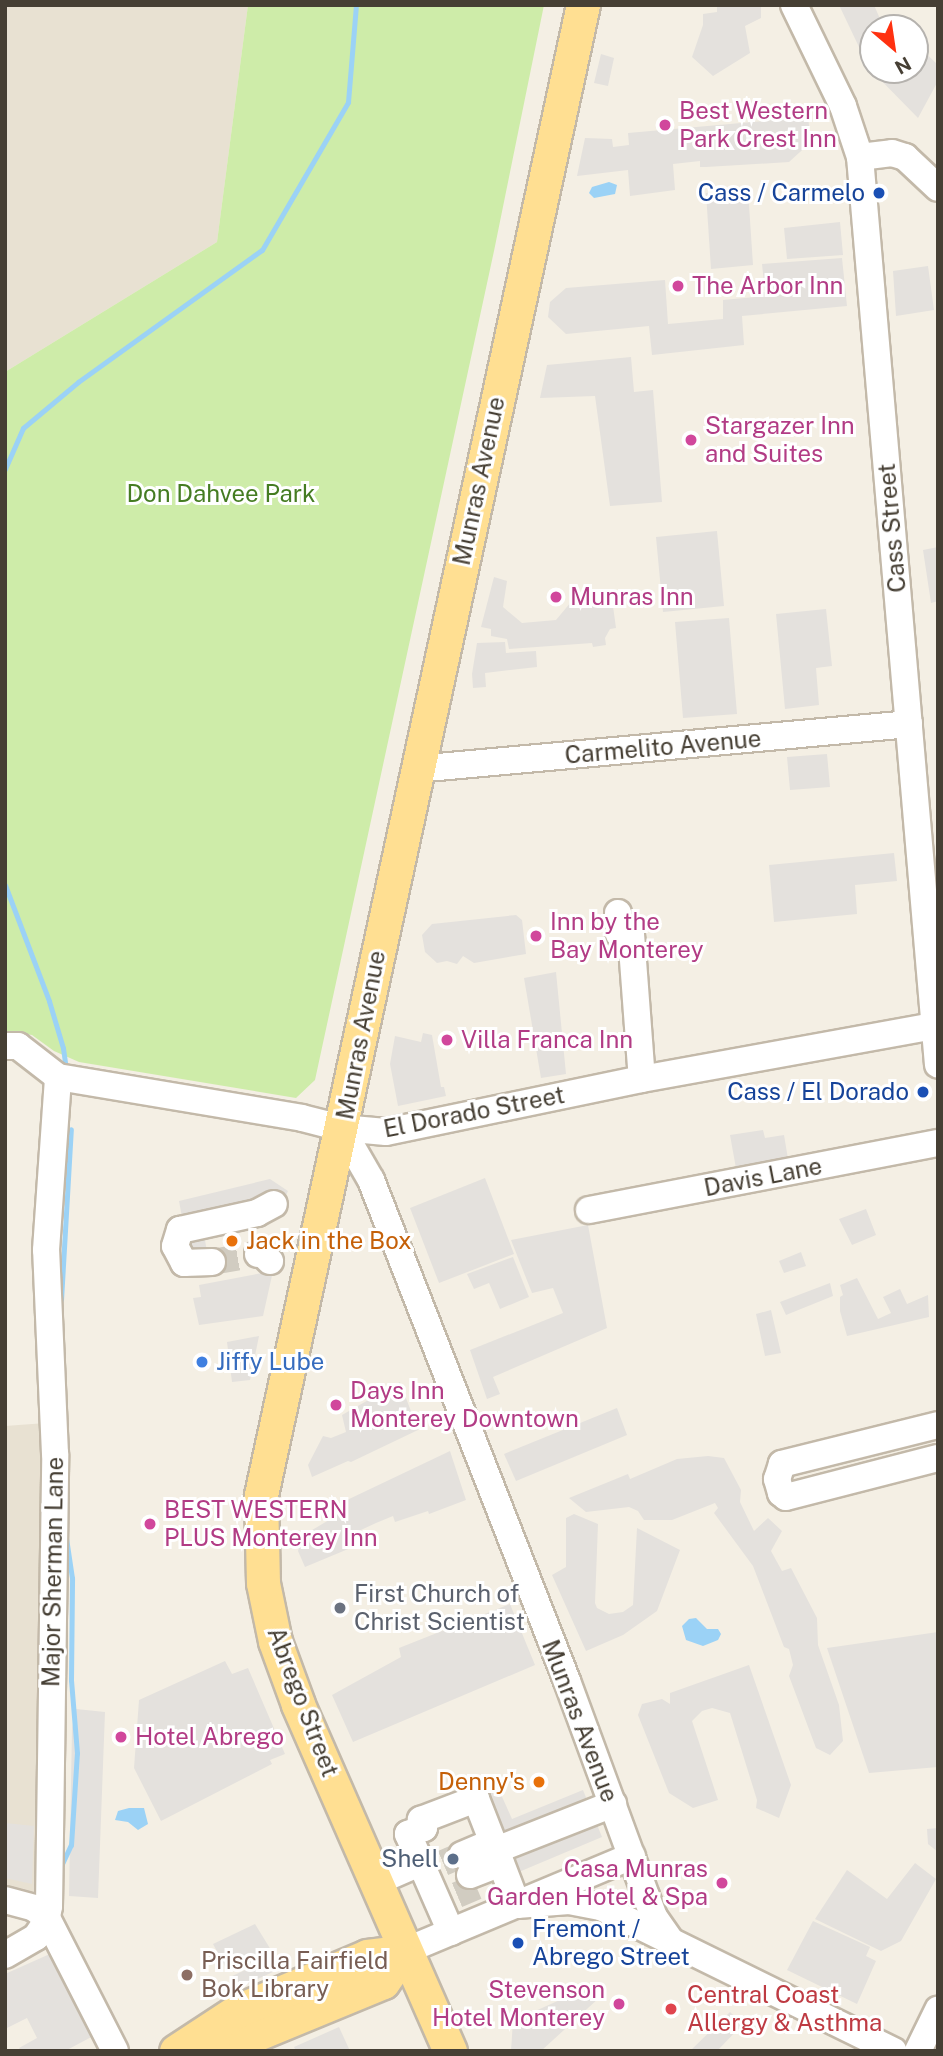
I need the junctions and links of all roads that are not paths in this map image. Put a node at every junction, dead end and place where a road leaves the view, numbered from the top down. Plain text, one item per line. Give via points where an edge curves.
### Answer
1 (583, 5) edge
2 (794, 5) edge
3 (860, 157) junction
4 (938, 188) edge
5 (909, 724) junction
6 (416, 769) junction
7 (618, 913) dead end
8 (936, 1025) edge
9 (10, 1039) edge
10 (938, 1065) edge
11 (58, 1077) junction
12 (642, 1079) junction
13 (341, 1128) junction
14 (938, 1143) edge
15 (274, 1204) dead end
16 (589, 1210) dead end
17 (212, 1262) tunnel mouth
18 (938, 1425) edge
19 (938, 1458) edge
20 (613, 1804) junction
21 (632, 1856) junction
22 (499, 1858) junction
23 (448, 1878) junction
24 (376, 1882) junction
25 (5, 1900) edge
26 (517, 1905) junction
27 (47, 1917) junction
28 (451, 1932) junction
29 (671, 1941) junction
30 (405, 1951) junction
31 (5, 1955) edge
32 (938, 2010) edge
33 (182, 2048) edge
34 (115, 2051) edge
35 (450, 2051) edge
36 (894, 2051) edge
37 (918, 2051) edge

1 - 6 main road, Munras Avenue
2 - 3 street, Cass Street via 844,106
3 - 4 street via 892,153 905,157
3 - 5 street, Cass Street
5 - 6 street, Carmelito Avenue
5 - 8 street, Cass Street
6 - 13 main road, Munras Avenue
7 - 12 street via 619,934 631,934
8 - 10 street, Cass Street
8 - 12 street, El Dorado Street
9 - 11 street, El Dorado Street
11 - 13 street, El Dorado Street
11 - 27 street, Major Sherman Lane via 46,1250 55,1454
12 - 13 street, El Dorado Street via 386,1132
13 - 20 street, Munras Avenue via 370,1180
13 - 24 main road, Abrego Street via 261,1495 263,1583 275,1641
14 - 16 street, Davis Lane
15 - 17 street via 257,1213 180,1230 175,1246 184,1264
18 - 19 street via 782,1464 778,1479 786,1497
20 - 21 street, Munras Avenue
20 - 22 street
21 - 26 street
21 - 29 street, Munras Avenue via 654,1917
22 - 23 street
22 - 23 street via 476,1799 421,1820 424,1828 408,1834
22 - 26 street
23 - 24 street
23 - 28 street
24 - 30 main road, Abrego Street
25 - 27 street
26 - 28 street
26 - 29 street via 590,1903
27 - 31 street via 36,1937
27 - 34 street, Major Sherman Lane
28 - 30 street
29 - 36 street
30 - 33 main road via 367,1956 237,2011
30 - 35 main road, Abrego Street
32 - 37 street

